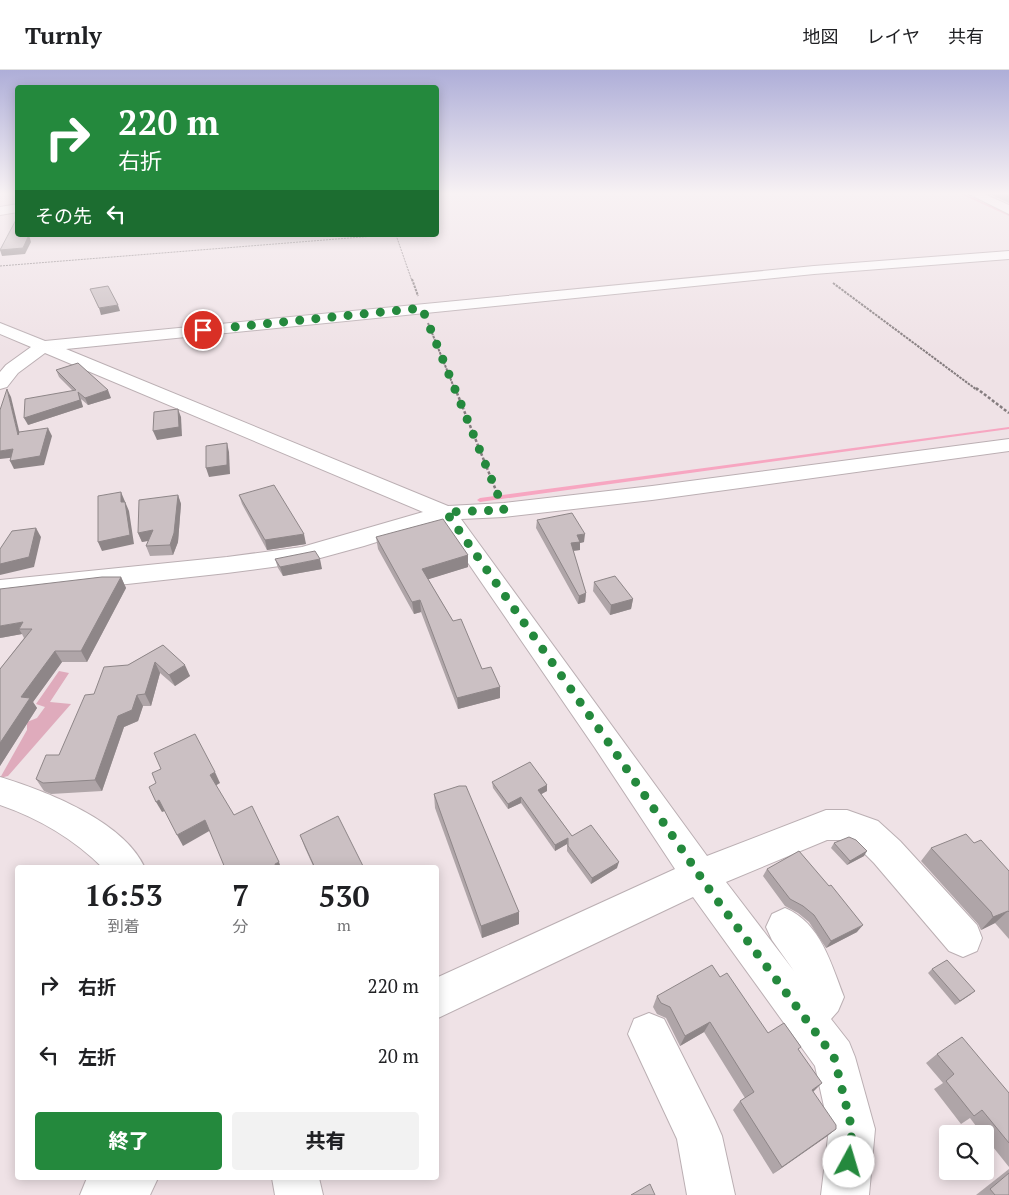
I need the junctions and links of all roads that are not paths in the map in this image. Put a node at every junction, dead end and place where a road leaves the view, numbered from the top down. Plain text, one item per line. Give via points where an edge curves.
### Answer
1 (1009, 255) edge
2 (0, 328) edge
3 (44, 346) junction
4 (0, 383) edge
5 (1009, 445) edge
6 (446, 512) junction
7 (0, 589) edge
8 (0, 791) edge
9 (124, 865) edge
10 (699, 876) junction
11 (784, 927) dead end
12 (963, 938) dead end
13 (439, 998) edge
14 (804, 1018) junction
15 (650, 1034) dead end
16 (130, 1180) edge
17 (296, 1180) edge
18 (104, 1195) edge
19 (299, 1195) edge
20 (711, 1195) edge
21 (845, 1195) edge

1 - 3 street via 814,270
2 - 3 street
3 - 4 street via 12,369
3 - 6 street
5 - 6 street via 662,492 504,510
6 - 7 street via 302,554
6 - 10 street
8 - 9 street via 50,810 115,854
10 - 12 street via 826,825 846,825 866,832 887,852
10 - 13 street
10 - 14 street
11 - 14 street via 808,955 824,997
14 - 21 street via 834,1057 852,1129
15 - 20 street via 699,1136
16 - 18 street
17 - 19 street

